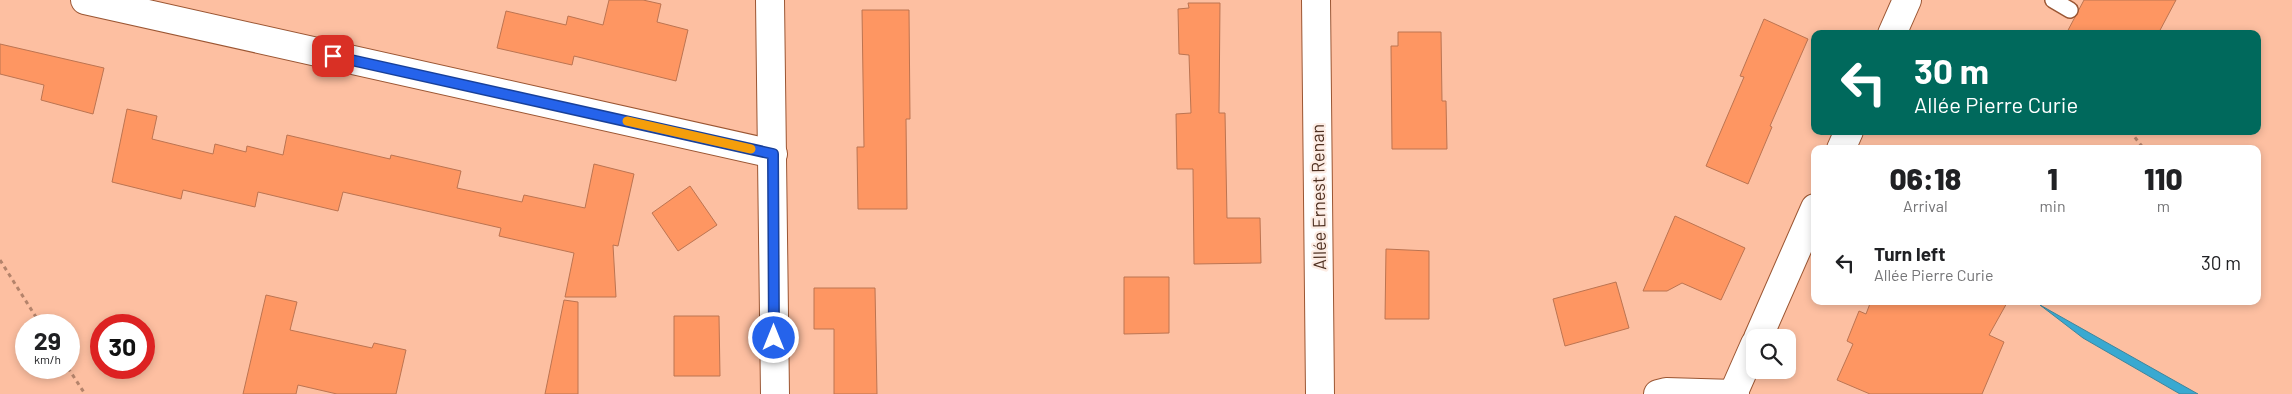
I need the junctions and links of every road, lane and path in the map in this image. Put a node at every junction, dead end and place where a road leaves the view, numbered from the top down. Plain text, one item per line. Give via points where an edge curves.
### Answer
1 (85, 0) edge
2 (770, 0) edge
3 (1316, 0) edge
4 (1907, 0) edge
5 (2053, 0) edge
6 (2070, 10) dead end
7 (1894, 30) edge
8 (2133, 135) edge
9 (2141, 145) edge
10 (773, 154) junction
11 (1811, 217) edge
12 (0, 260) edge
13 (35, 314) edge
14 (1762, 329) edge
15 (1746, 365) edge
16 (75, 379) edge
17 (85, 394) edge
18 (775, 394) edge
19 (1320, 394) edge
20 (1658, 394) edge
21 (1734, 394) edge

1 - 10 street
2 - 10 street
3 - 19 street, Allée Ernest Renan
4 - 7 street
5 - 6 lane
8 - 9 path
10 - 18 street
11 - 14 street
12 - 13 path
15 - 21 street
16 - 17 path
20 - 21 street

